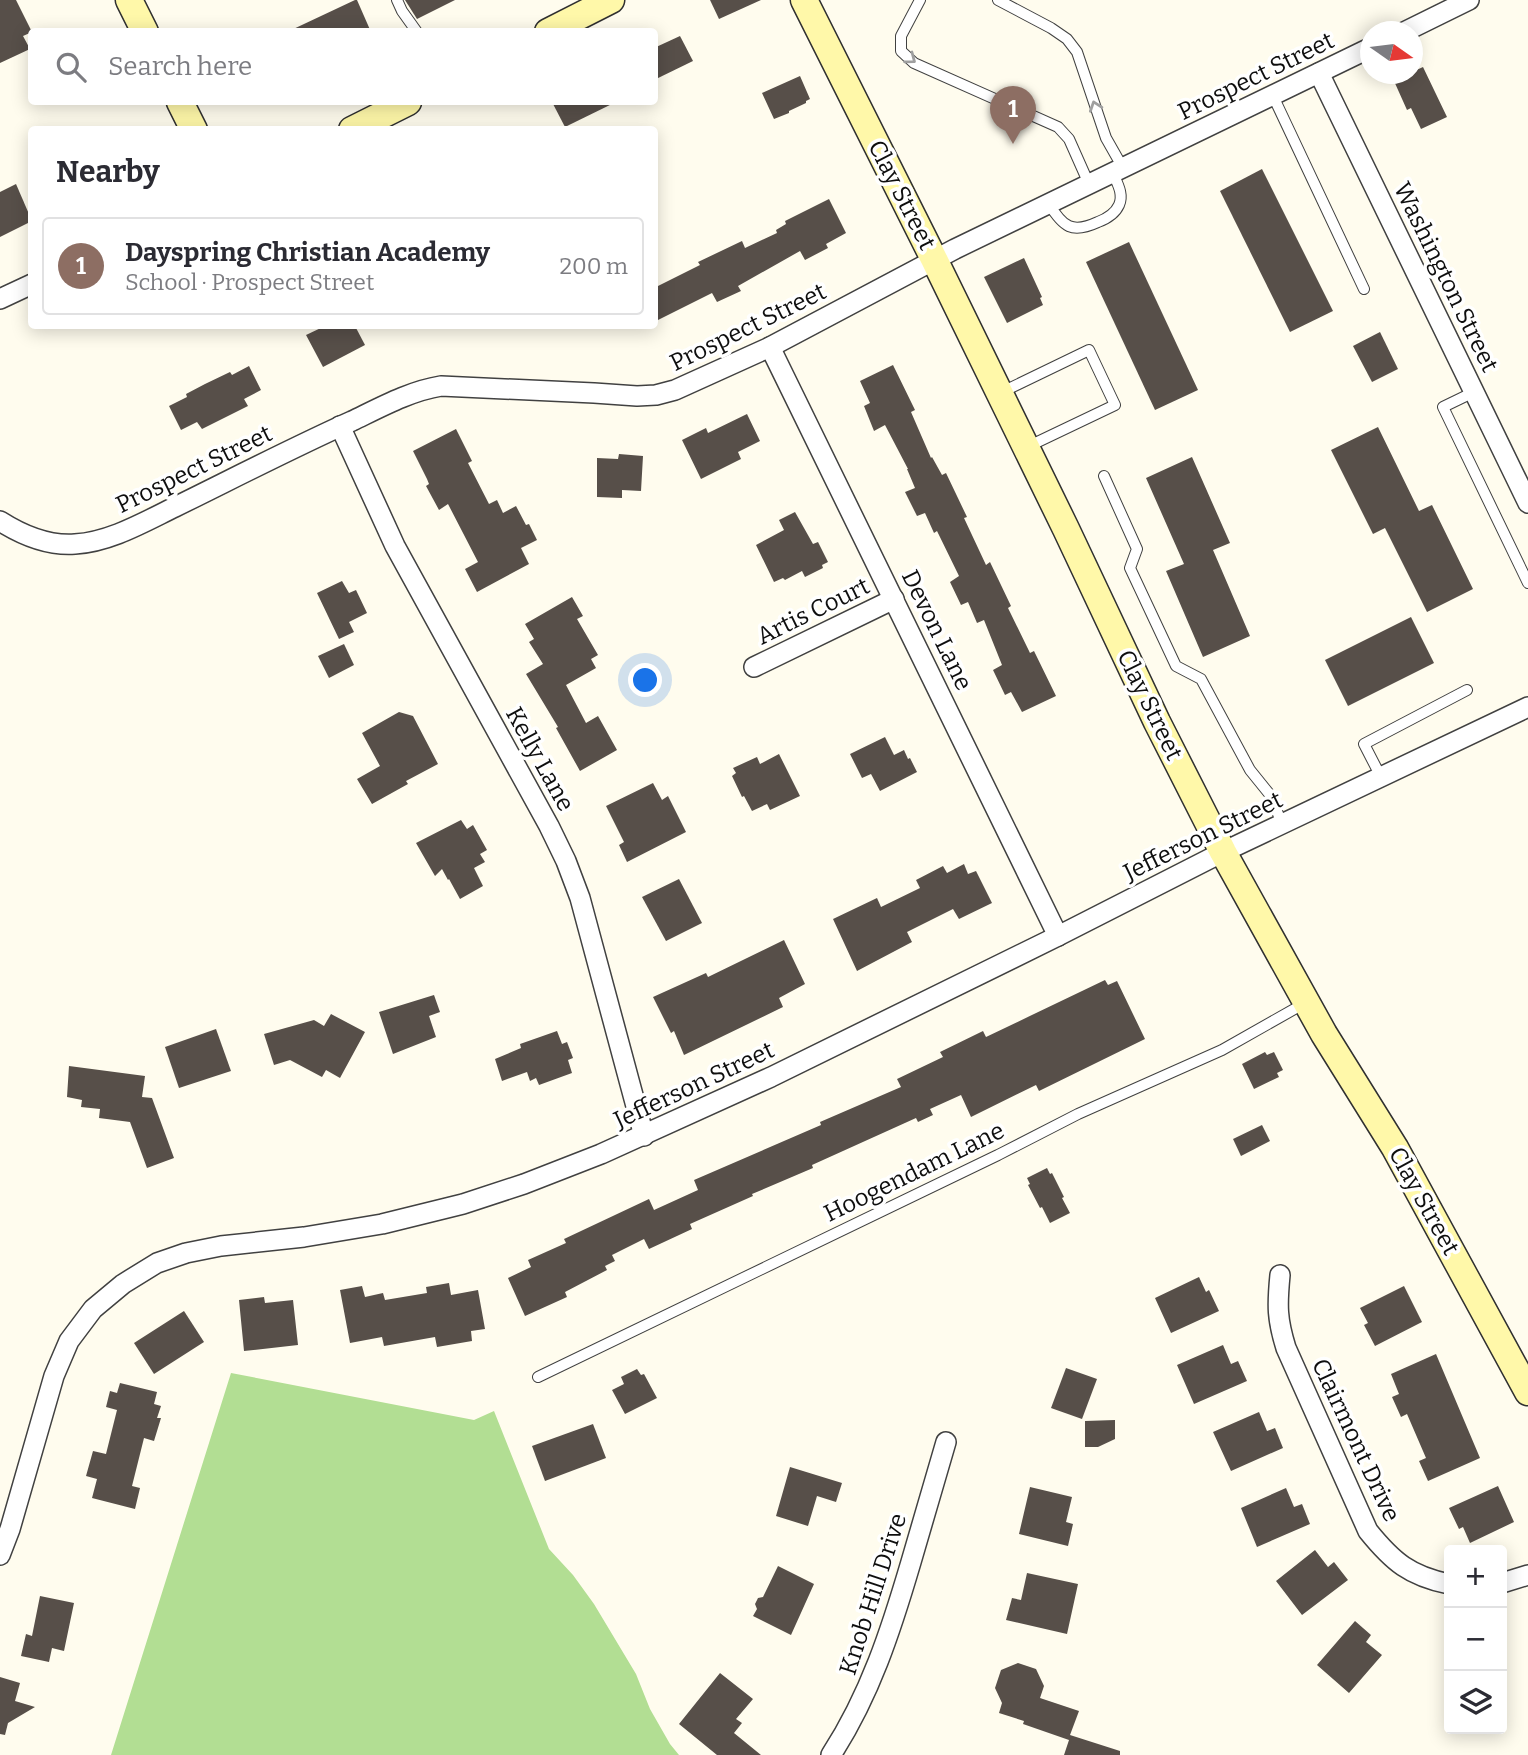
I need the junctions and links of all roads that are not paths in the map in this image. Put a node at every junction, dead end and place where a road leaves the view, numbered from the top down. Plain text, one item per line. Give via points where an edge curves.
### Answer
1 (129, 0) edge
2 (397, 0) edge
3 (611, 0) edge
4 (804, 0) edge
5 (920, 0) edge
6 (998, 0) edge
7 (1469, 0) edge
8 (1423, 23) edge
9 (143, 28) edge
10 (414, 28) edge
11 (556, 28) edge
12 (1360, 53) edge
13 (1319, 73) junction
14 (1273, 96) junction
15 (182, 105) edge
16 (402, 105) edge
17 (192, 126) edge
18 (360, 126) edge
19 (1118, 170) junction
20 (1089, 184) junction
21 (1049, 204) junction
22 (934, 259) junction
23 (28, 287) edge
24 (1364, 289) dead end
25 (0, 299) edge
26 (770, 347) junction
27 (1474, 392) junction
28 (1000, 393) junction
29 (340, 426) junction
30 (1026, 447) junction
31 (1104, 476) dead end
32 (1528, 503) edge
33 (0, 522) edge
34 (1528, 583) edge
35 (894, 599) junction
36 (754, 667) dead end
37 (1467, 690) dead end
38 (1528, 708) edge
39 (1381, 777) junction
40 (1282, 824) junction
41 (1223, 852) junction
42 (1058, 936) junction
43 (1306, 1003) junction
44 (644, 1136) junction
45 (1280, 1275) dead end
46 (538, 1377) dead end
47 (1528, 1392) edge
48 (946, 1443) dead end
49 (0, 1555) edge
50 (1528, 1575) edge
51 (1507, 1581) edge
52 (1444, 1583) edge
53 (831, 1755) edge

1 - 9 street
2 - 10 lane
3 - 11 street
4 - 22 street, Clay Street
5 -> 20 lane via 901,36 901,51 914,63 1058,127 1069,139
19 -> 6 lane via 1077,52 1051,28
7 - 8 street
12 - 13 street, Prospect Street
13 - 14 street, Prospect Street
13 - 27 street, Washington Street
14 - 19 street, Prospect Street
14 - 24 lane
15 - 17 street
16 - 18 street
19 - 20 street, Prospect Street
19 - 21 lane via 1119,205 1109,218 1075,229 1058,218
20 - 21 street, Prospect Street
21 - 22 street, Prospect Street
22 - 26 street, Prospect Street
22 - 28 street, Clay Street
23 - 25 street
26 - 29 street, Prospect Street via 697,382 656,395 441,386 411,393
26 - 35 street, Devon Lane
27 - 32 street, Washington Street
27 - 34 lane via 1443,407
28 - 30 street, Clay Street
28 - 30 lane via 1089,350 1115,405
29 - 33 street, Prospect Street via 108,537 53,544
29 - 44 street, Kelly Lane via 395,546 566,861
30 - 41 street, Clay Street
31 - 40 lane via 1137,550 1130,568 1176,666 1201,679 1250,770 1271,796
35 - 36 street, Artis Court
35 - 42 street, Devon Lane
37 - 39 lane via 1363,744
38 - 39 street, Jefferson Street
39 - 40 street, Jefferson Street
40 - 41 street, Jefferson Street
41 - 42 street, Jefferson Street
41 - 43 street, Clay Street
42 - 44 street, Jefferson Street
43 - 46 lane, Hoogendam Lane via 1222,1050 1078,1114
43 - 47 street, Clay Street via 1395,1148
44 - 49 street, Jefferson Street via 463,1204 382,1224 186,1253 123,1284 93,1309 69,1341 54,1376
45 - 52 street, Clairmont Drive via 1277,1305 1286,1348 1368,1531 1408,1570
48 - 53 street, Knob Hill Drive via 892,1628 862,1702
50 - 51 street

